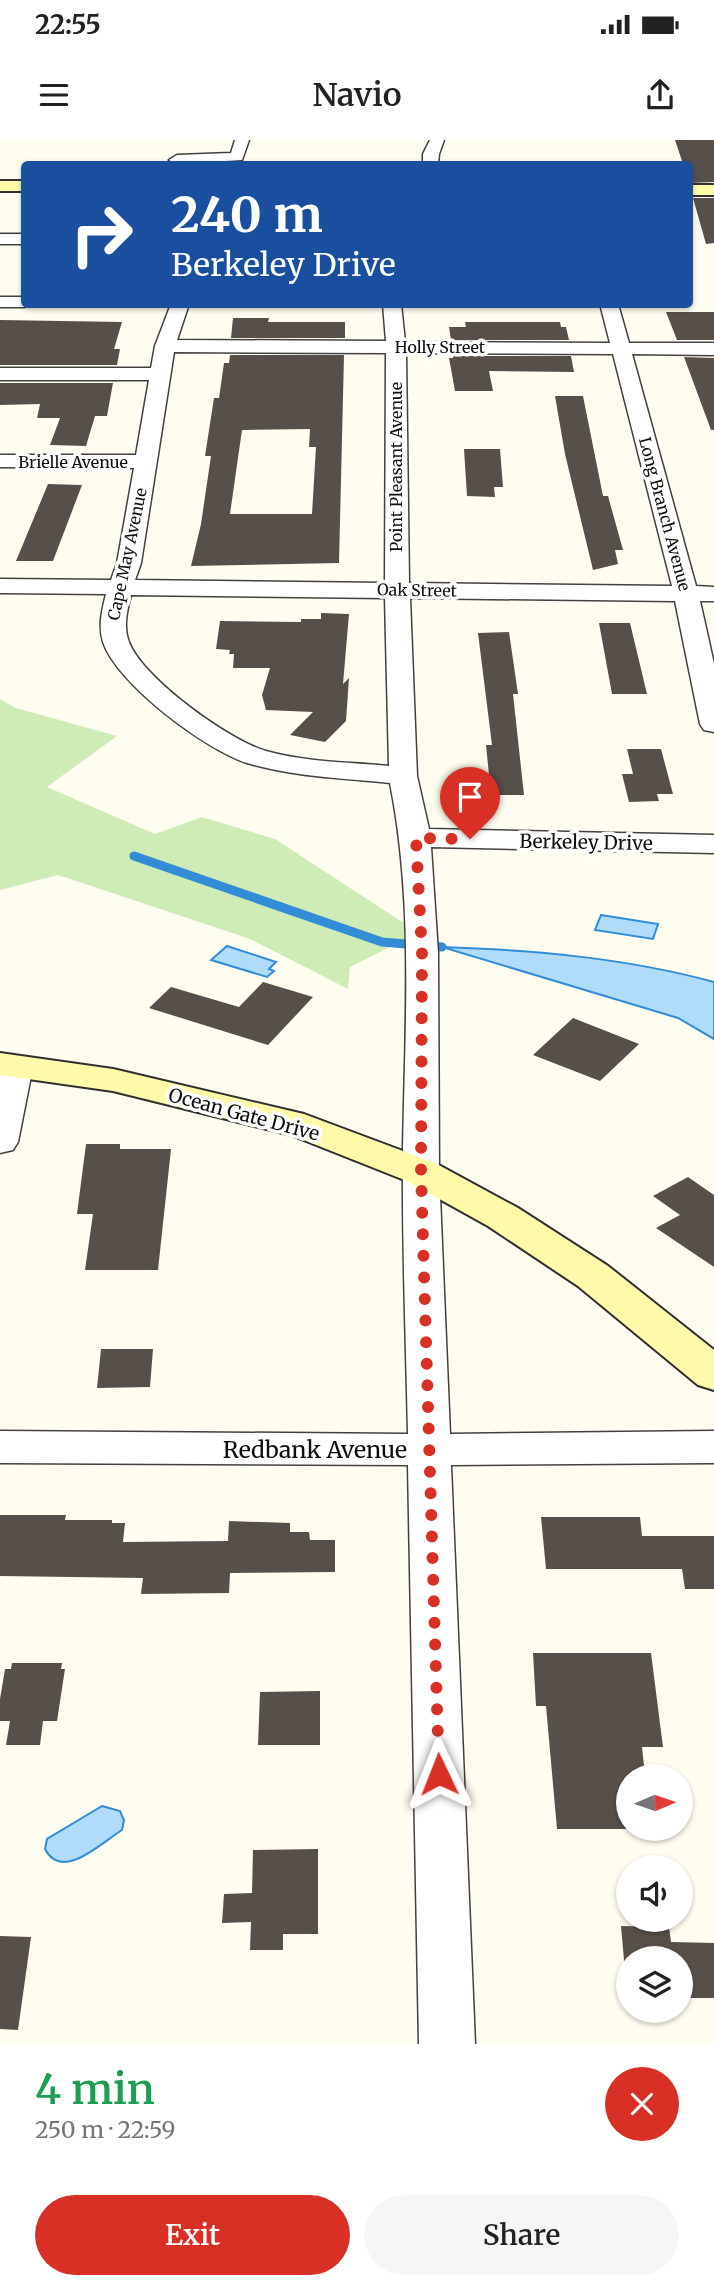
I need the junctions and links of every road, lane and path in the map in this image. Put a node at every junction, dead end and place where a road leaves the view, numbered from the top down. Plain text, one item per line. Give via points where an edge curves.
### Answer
1 (184, 140) edge
2 (243, 140) edge
3 (437, 140) edge
4 (176, 161) edge
5 (188, 161) edge
6 (431, 161) edge
7 (0, 186) edge
8 (21, 186) edge
9 (693, 190) edge
10 (714, 190) edge
11 (0, 239) edge
12 (21, 239) edge
13 (0, 302) edge
14 (21, 302) edge
15 (179, 308) edge
16 (392, 308) edge
17 (610, 308) edge
18 (165, 346) junction
19 (396, 347) junction
20 (620, 348) junction
21 (714, 349) edge
22 (0, 374) edge
23 (160, 374) junction
24 (0, 461) edge
25 (146, 462) junction
26 (0, 586) edge
27 (119, 588) junction
28 (397, 590) junction
29 (686, 594) junction
30 (714, 594) edge
31 (714, 724) edge
32 (403, 776) junction
33 (416, 838) junction
34 (714, 844) edge
35 (8, 1065) edge
36 (0, 1142) edge
37 (421, 1172) junction
38 (714, 1374) edge
39 (0, 1447) edge
40 (714, 1447) edge
41 (429, 1450) junction
42 (447, 2044) edge

1 - 4 street
2 - 5 street via 237,157
3 - 6 street
7 - 8 main road
9 - 10 main road
11 - 12 street
13 - 14 street
15 - 18 street, Cape May Avenue
16 - 19 street, Point Pleasant Avenue
17 - 20 street, Long Branch Avenue
18 - 19 street, Holly Street
18 - 23 street, Cape May Avenue
19 - 20 street, Holly Street
19 - 28 street, Point Pleasant Avenue
20 - 21 street, Holly Street
20 - 29 street, Long Branch Avenue
22 - 23 street
23 - 25 street, Cape May Avenue
24 - 25 street, Brielle Avenue
25 - 27 street, Cape May Avenue via 129,564
26 - 27 street, Oak Street
27 - 28 street, Oak Street
27 - 32 street, Cape May Avenue via 111,625 114,643 134,672 222,743 281,762
28 - 29 street, Oak Street
28 - 32 street, Point Pleasant Avenue
29 - 30 street, Oak Street
29 - 31 street, Long Branch Avenue
32 - 33 street, Point Pleasant Avenue
33 - 34 street, Berkeley Drive
33 - 37 street, Point Pleasant Avenue
35 - 36 street
35 - 37 main road, Ocean Gate Drive via 113,1080 304,1126
37 - 38 main road, Ocean Gate Drive via 503,1217 593,1276
37 - 41 street, Point Pleasant Avenue
39 - 41 street, Redbank Avenue
40 - 41 street, Redbank Avenue
41 - 42 street, Point Pleasant Avenue

